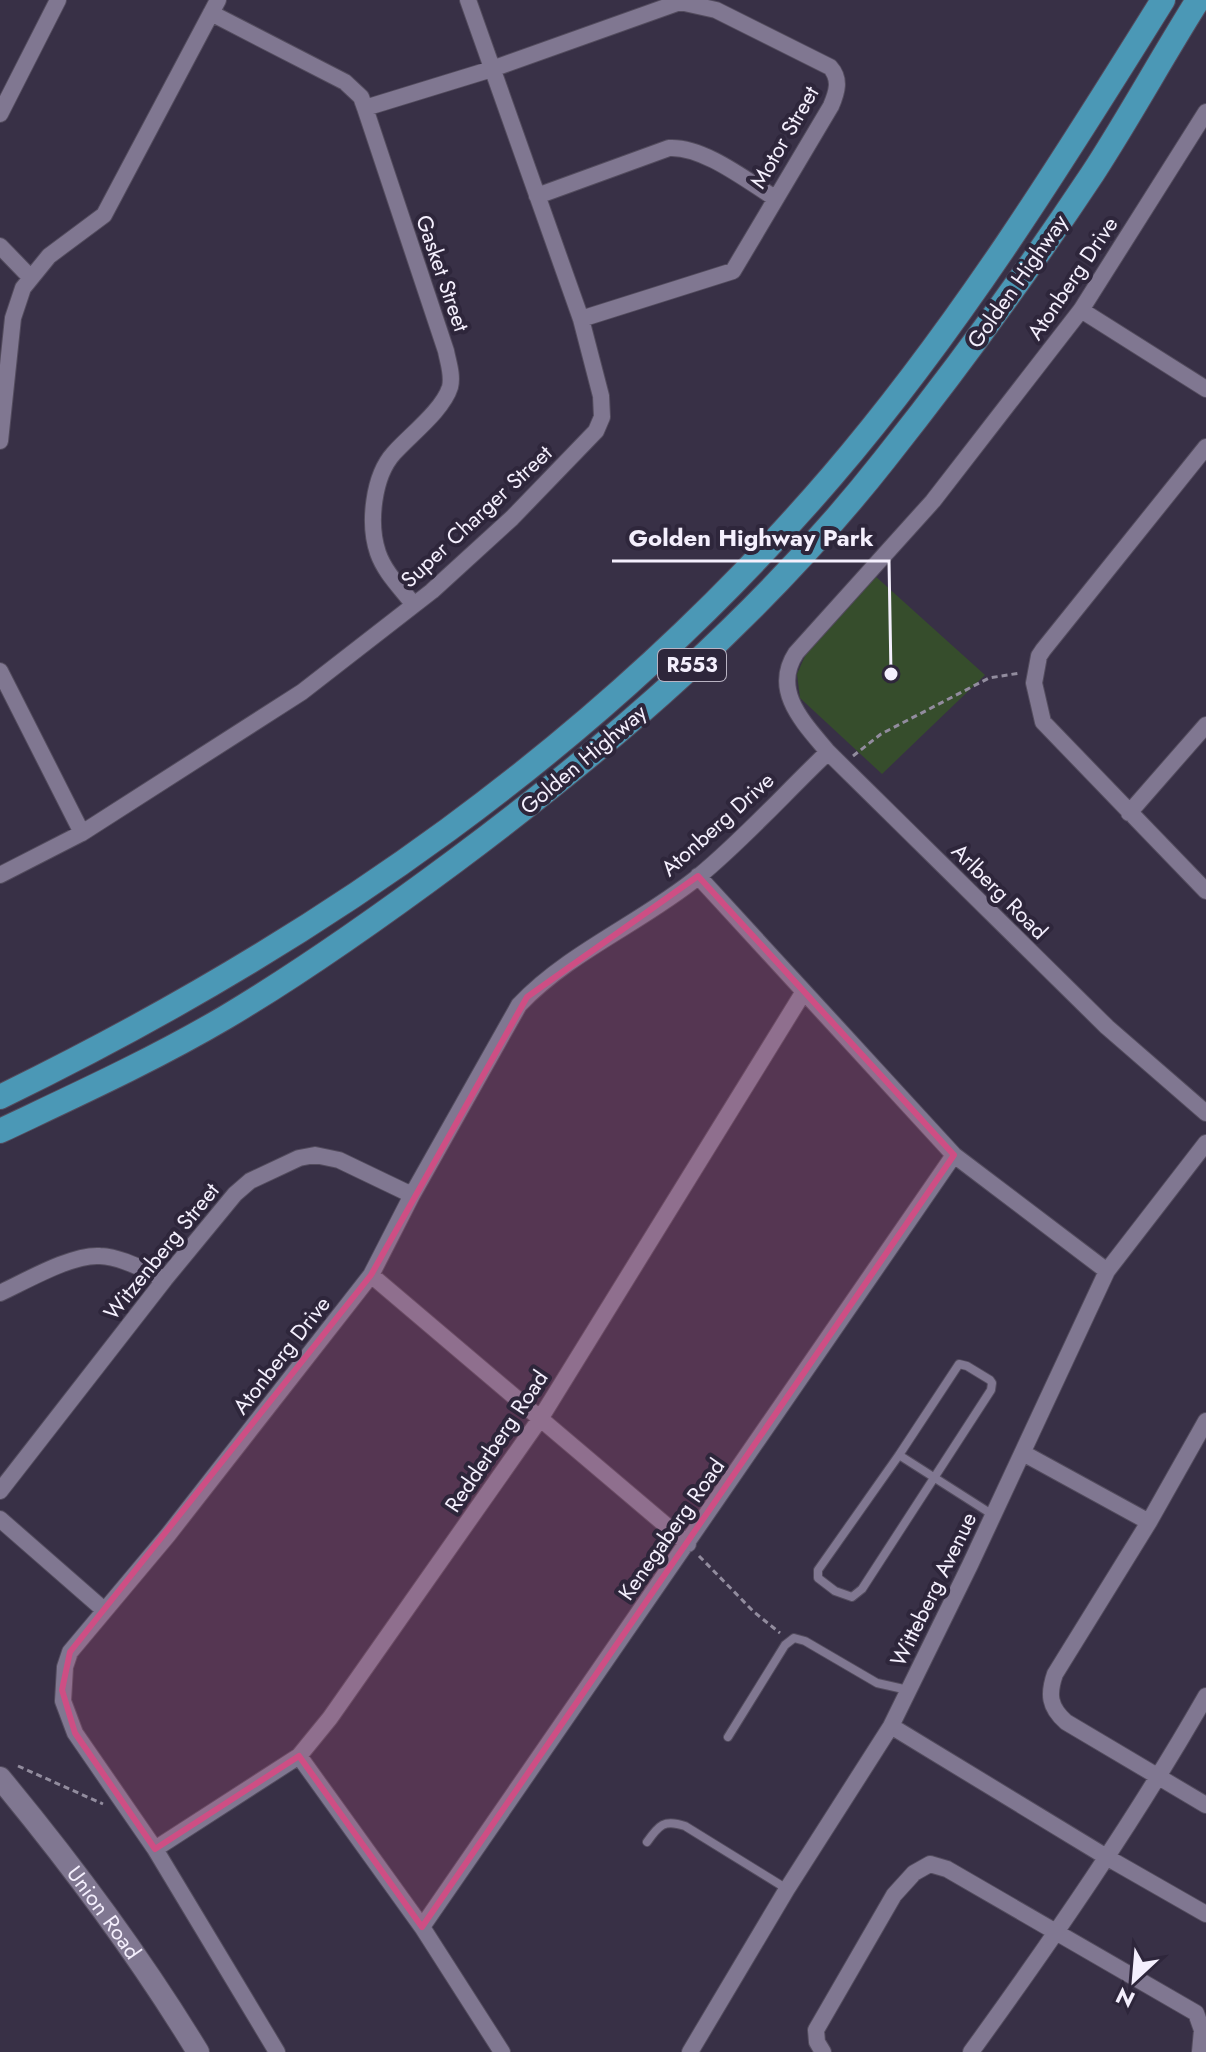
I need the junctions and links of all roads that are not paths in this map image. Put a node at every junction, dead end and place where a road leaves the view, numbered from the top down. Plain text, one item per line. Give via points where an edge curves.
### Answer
1 (58, 0) edge
2 (468, 0) edge
3 (1163, 0) edge
4 (1198, 0) edge
5 (214, 7) edge
6 (492, 69) junction
7 (365, 108) junction
8 (1206, 112) edge
9 (0, 114) edge
10 (537, 196) junction
11 (775, 198) junction
12 (0, 246) edge
13 (30, 277) junction
14 (1081, 310) junction
15 (581, 319) junction
16 (1206, 389) edge
17 (3, 391) edge
18 (0, 441) edge
19 (1206, 447) edge
20 (413, 604) junction
21 (0, 671) edge
22 (787, 684) joint
23 (1206, 725) edge
24 (828, 752) junction
25 (1129, 813) junction
26 (82, 833) junction
27 (0, 875) edge
28 (698, 876) junction
29 (1206, 891) edge
30 (803, 993) junction
31 (0, 1097) edge
32 (1206, 1113) edge
33 (0, 1131) edge
34 (1206, 1143) edge
35 (954, 1155) junction
36 (412, 1195) junction
37 (1107, 1271) junction
38 (371, 1275) junction
39 (165, 1279) junction
40 (0, 1293) edge
41 (540, 1419) junction
42 (1206, 1421) edge
43 (1023, 1453) junction
44 (899, 1455) junction
45 (934, 1477) junction
46 (0, 1491) edge
47 (993, 1515) junction
48 (0, 1519) edge
49 (1149, 1522) junction
50 (688, 1544) junction
51 (104, 1610) junction
52 (909, 1690) junction
53 (1206, 1696) edge
54 (891, 1726) junction
55 (728, 1737) dead end
56 (299, 1756) junction
57 (7, 1771) edge
58 (1159, 1778) junction
59 (1206, 1805) edge
60 (647, 1842) dead end
61 (155, 1849) junction
62 (1108, 1858) junction
63 (787, 1889) junction
64 (1206, 1914) edge
65 (422, 1927) junction
66 (1057, 1934) junction
67 (198, 2052) edge
68 (277, 2052) edge
69 (502, 2052) edge
70 (690, 2052) edge
71 (823, 2052) edge
72 (971, 2052) edge
73 (1200, 2052) edge

1 - 9 street
2 - 6 street, Super Charger Street
3 - 31 main road, Golden Highway / R553 via 1051,180 951,324 834,473 704,612 497,794 332,913 182,1003
4 - 33 main road, Golden Highway / R553 via 1093,172 979,336 874,473 709,649 516,816 335,948 224,1018
5 - 7 street, Gasket Street via 345,82
5 - 13 street via 104,215
6 - 7 street, Motor Street
6 - 10 street, Super Charger Street
6 - 11 street, Motor Street via 675,3 716,10 836,73 831,106
7 - 20 street, Gasket Street via 451,374 447,395 392,454 378,484 378,554
8 - 14 street, Atonberg Drive
10 - 11 street via 681,147
10 - 15 street, Super Charger Street
11 - 15 street, Motor Street via 733,271
12 - 13 street
13 - 17 street via 13,318
14 - 16 street
14 - 22 street, Atonberg Drive via 933,501 796,653
15 - 20 street, Super Charger Street via 601,396 596,431 512,518
17 - 18 street
19 - 25 street via 1043,650 1036,671 1043,722
20 - 26 street, Super Charger Street via 302,692
21 - 26 street
22 - 24 street, Arlberg Road via 791,704
23 - 25 street
24 - 28 street, Atonberg Drive
24 - 32 street, Arlberg Road via 1107,1027
25 - 29 street
26 - 27 street, Super Charger Street
28 - 30 street
28 - 36 street, Atonberg Drive via 519,1005
30 - 35 street
30 - 41 street, Redderberg Road
34 - 37 street, Witteberg Avenue
35 - 37 street
35 - 50 street, Kenegaberg Road
36 - 38 street, Atonberg Drive
36 - 39 street, Witzenberg Street via 339,1160 299,1158 242,1187
37 - 43 street, Witteberg Avenue
38 - 41 street
38 - 51 street, Atonberg Drive
39 - 40 street via 97,1255
39 - 46 street, Witzenberg Street
41 - 50 street
41 - 56 street, Redderberg Road
42 - 49 street
43 - 47 street, Witteberg Avenue
43 - 49 street
44 - 45 lane
44 - 45 lane via 959,1364 990,1380 991,1390
44 - 45 lane via 818,1570 818,1578 835,1591 856,1595
45 - 47 lane
47 - 52 street, Witteberg Avenue
48 - 51 street
49 - 58 street via 1055,1674 1050,1695 1054,1710 1066,1722
50 - 65 street, Kenegaberg Road
51 - 61 street, Atonberg Drive via 70,1652 63,1701 75,1733
52 - 54 street, Witteberg Avenue
52 - 55 lane via 885,1687 805,1641 790,1639
53 - 58 street
54 - 62 street
54 - 63 street, Witteberg Avenue
56 - 61 street, Redderberg Road
56 - 65 street
57 - 67 street, Union Road
58 - 59 street
58 - 62 street
60 - 63 lane via 664,1822 674,1822
61 - 68 street, Atonberg Drive
62 - 64 street
62 - 66 street
63 - 70 street, Witteberg Avenue
65 - 69 street
66 - 71 street via 947,1869 923,1867 894,1895 816,2030
66 - 72 street
66 - 73 street via 1196,2013 1203,2035

